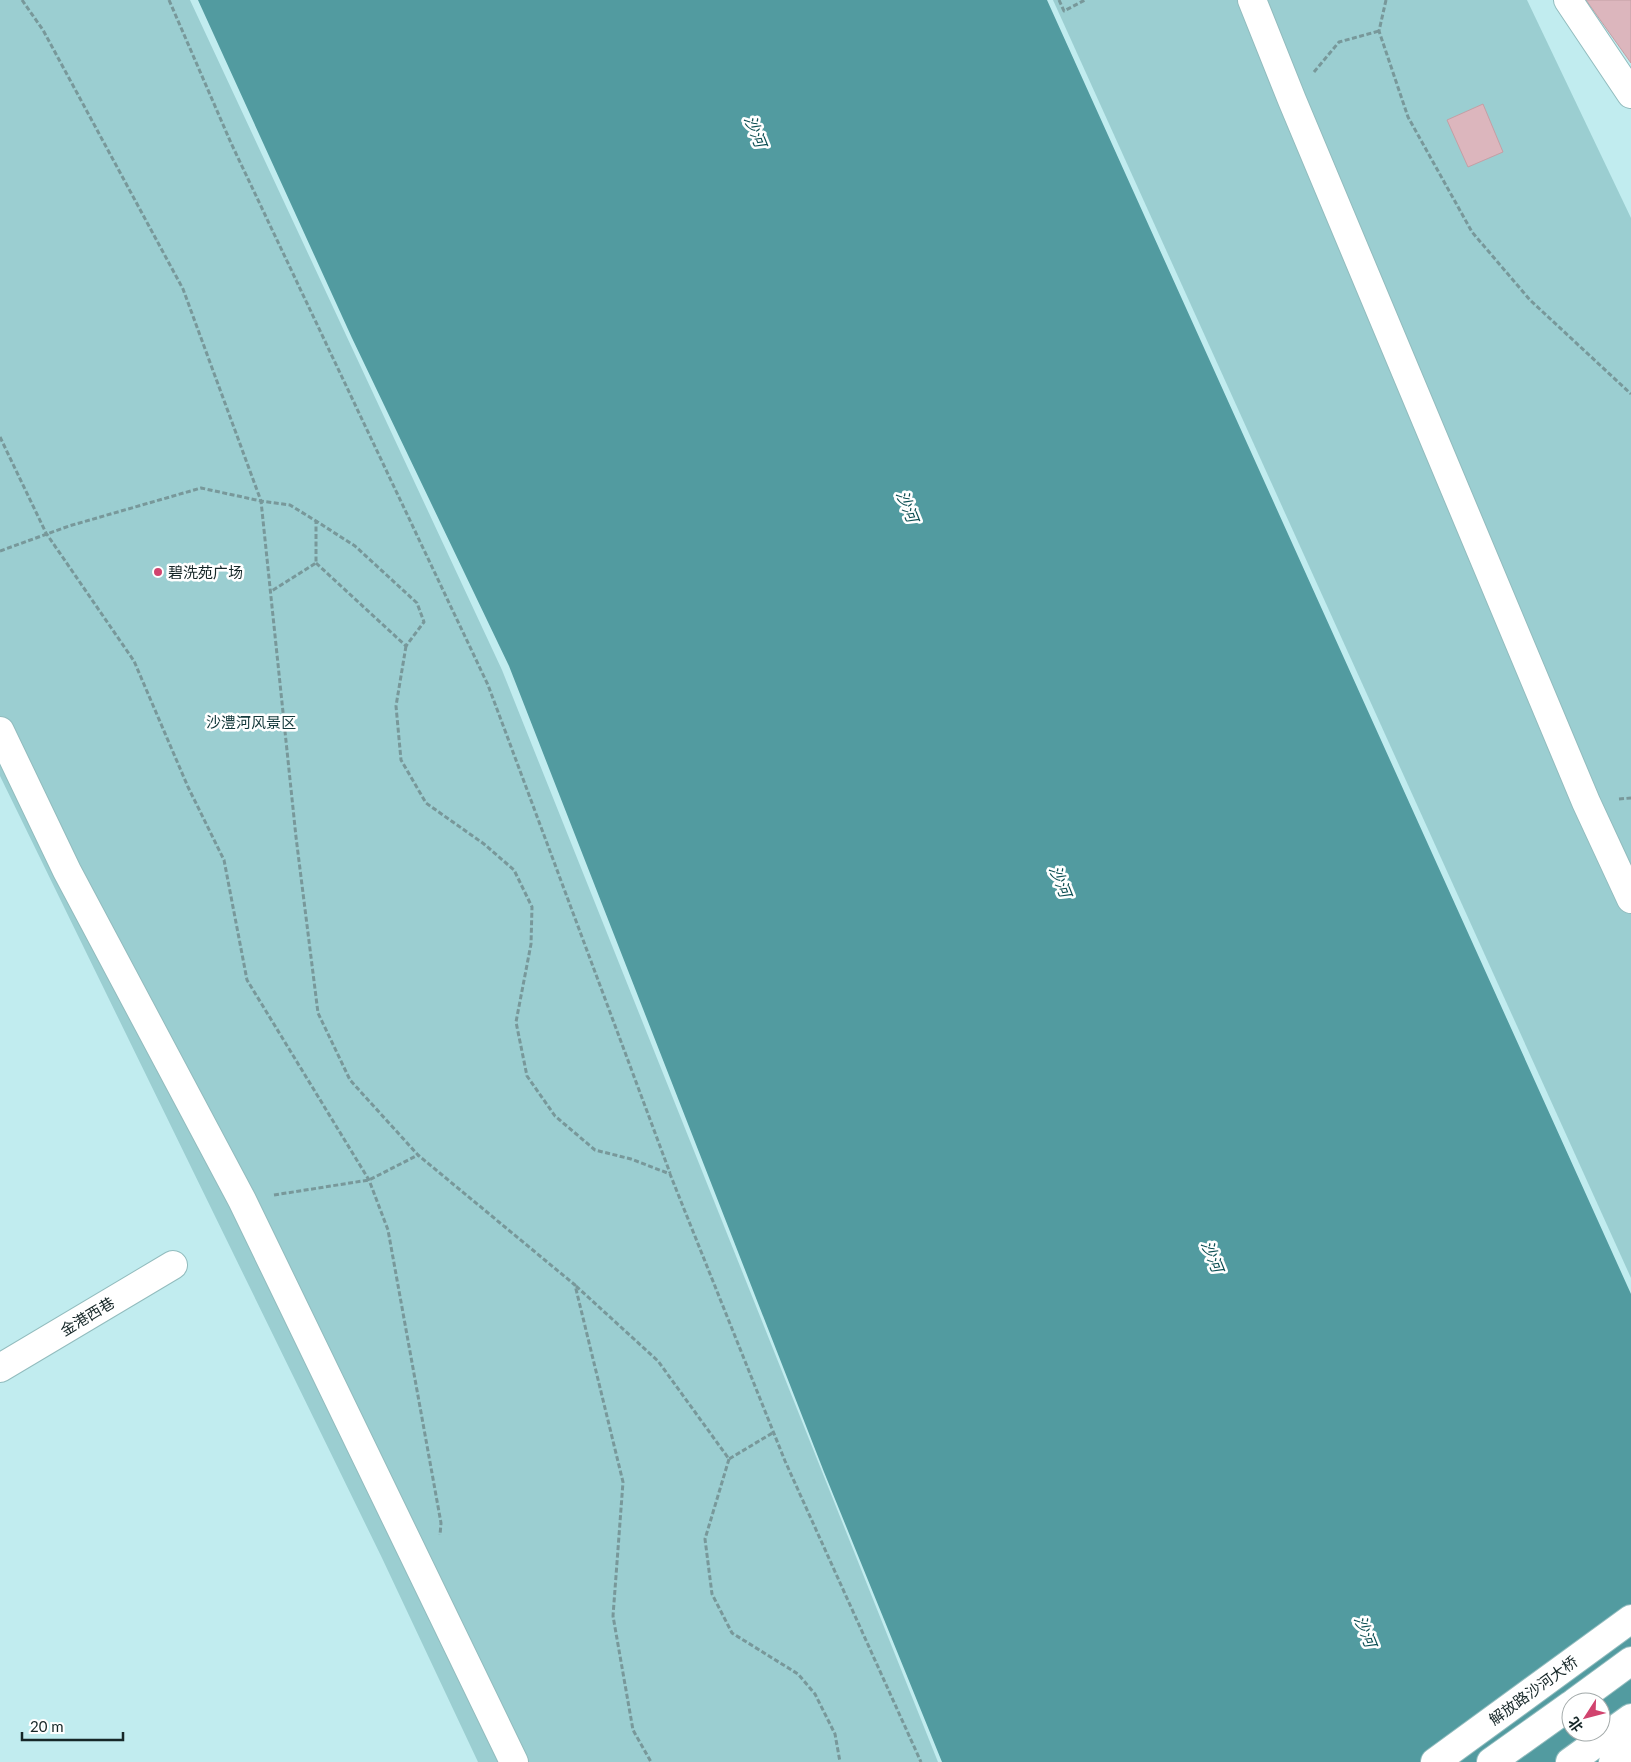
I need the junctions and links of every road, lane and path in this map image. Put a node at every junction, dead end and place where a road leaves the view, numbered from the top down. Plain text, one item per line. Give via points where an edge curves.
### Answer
1 (22, 0) edge
2 (169, 0) edge
3 (1059, 0) edge
4 (1085, 0) edge
5 (1252, 0) edge
6 (1386, 0) edge
7 (1568, 0) edge
8 (1379, 31) junction
9 (1631, 94) edge
10 (1292, 100) junction
11 (1631, 394) edge
12 (0, 437) edge
13 (261, 501) junction
14 (316, 521) junction
15 (46, 534) junction
16 (0, 551) edge
17 (316, 563) junction
18 (270, 592) junction
19 (406, 646) junction
20 (0, 731) edge
21 (1606, 845) junction
22 (1631, 860) edge
23 (1631, 899) edge
24 (418, 1155) junction
25 (670, 1174) junction
26 (369, 1180) junction
27 (242, 1200) junction
28 (173, 1265) dead end
29 (575, 1285) junction
30 (0, 1368) edge
31 (774, 1432) junction
32 (729, 1459) junction
33 (439, 1541) dead end
34 (1631, 1619) edge
35 (1631, 1661) edge
36 (1589, 1692) edge
37 (1561, 1712) edge
38 (1631, 1718) edge
39 (1631, 1749) edge
40 (514, 1762) edge
41 (651, 1762) edge
42 (840, 1762) edge
43 (921, 1762) edge
44 (1435, 1762) edge
45 (1491, 1762) edge
46 (1570, 1762) edge
47 (1613, 1762) edge

1 - 13 path via 43,30 182,289
2 - 25 path via 236,152 488,685
3 - 4 path via 1064,11
5 - 10 street
6 - 8 path
7 - 9 street
8 - 10 path via 1339,42
8 - 11 path via 1408,117 1472,232 1530,300
10 - 21 street
12 - 15 path
13 - 14 path via 290,505
13 - 15 path via 201,488
13 - 18 path
14 - 17 path
14 - 19 path via 355,546 417,603 424,622
15 - 16 path
15 - 26 path via 134,661 188,787 224,860 248,980
17 - 18 path
17 - 19 path
18 - 24 path via 318,1013 350,1080
19 - 25 path via 396,706 401,760 426,803 484,844 514,870 532,907 531,944 516,1022 527,1076 555,1116 595,1150
20 - 27 street via 67,872
21 - 22 street
21 - 23 street
24 - 26 path
24 - 29 path
25 - 31 path
26 - 27 path
26 - 33 path via 388,1230 442,1524
27 - 40 street
28 - 30 street, 金港西巷
29 - 32 path via 658,1361
29 - 41 path via 623,1482 613,1616 633,1730
31 - 32 path
31 - 43 path
32 - 42 path via 705,1539 712,1594 732,1633 798,1674 815,1694 834,1734
34 - 44 street, 解放路沙河大桥
35 - 36 street
37 - 45 street
38 - 46 street
39 - 47 street

